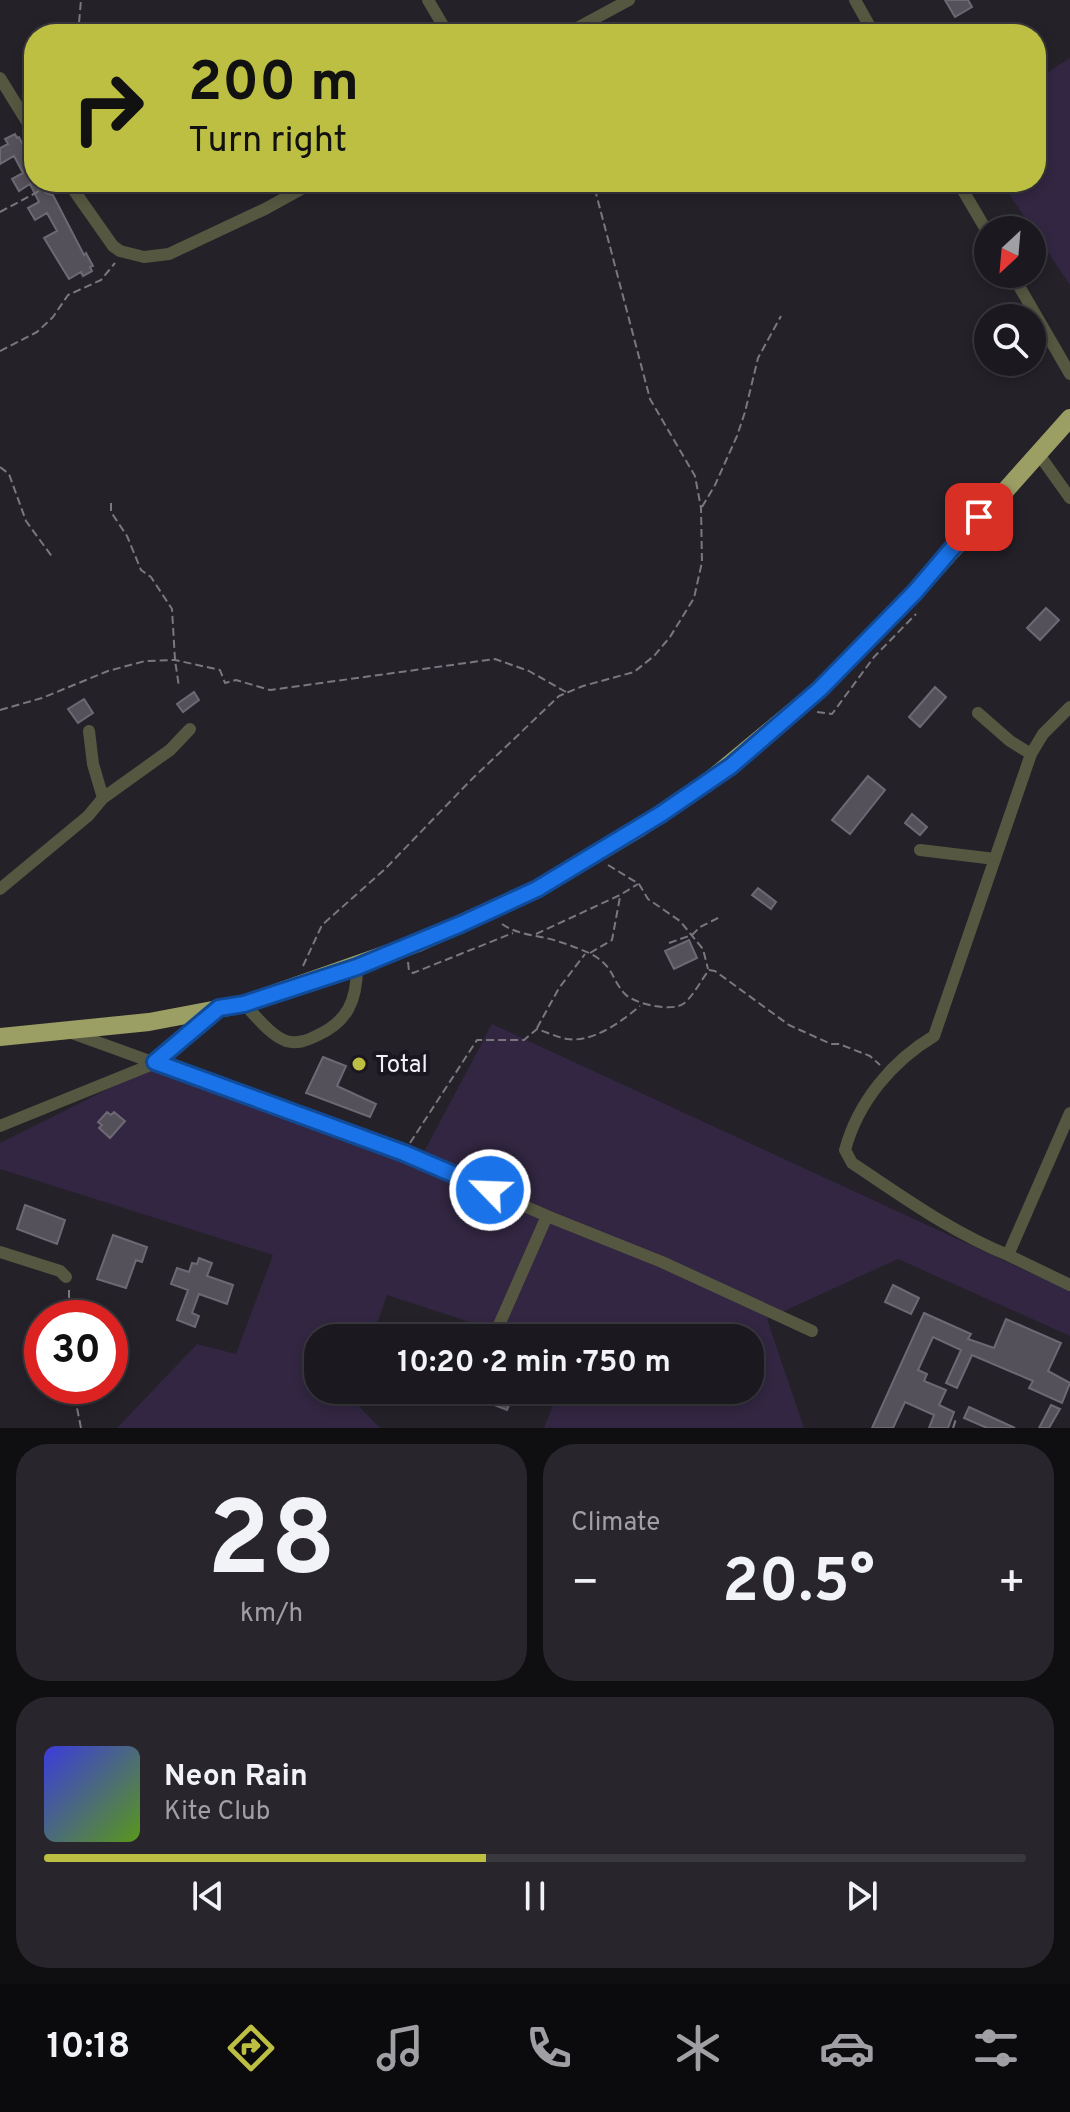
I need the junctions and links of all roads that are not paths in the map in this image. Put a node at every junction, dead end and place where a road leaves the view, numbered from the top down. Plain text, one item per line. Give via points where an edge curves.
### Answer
1 (428, 0) edge
2 (629, 0) edge
3 (855, 0) edge
4 (442, 24) edge
5 (585, 24) edge
6 (868, 24) edge
7 (0, 78) edge
8 (24, 117) edge
9 (75, 192) edge
10 (296, 192) edge
11 (964, 192) edge
12 (978, 216) edge
13 (1020, 288) edge
14 (1070, 374) edge
15 (1070, 418) edge
16 (1038, 453) junction
17 (1070, 498) edge
18 (1070, 707) edge
19 (978, 713) dead end
20 (190, 729) dead end
21 (89, 731) dead end
22 (1031, 754) junction
23 (103, 798) junction
24 (920, 850) dead end
25 (995, 859) junction
26 (0, 889) edge
27 (357, 967) junction
28 (244, 1004) junction
29 (219, 1008) junction
30 (65, 1030) junction
31 (0, 1037) edge
32 (155, 1062) junction
33 (1070, 1113) edge
34 (0, 1126) edge
35 (547, 1216) junction
36 (0, 1252) edge
37 (1008, 1255) junction
38 (66, 1277) road end
39 (1070, 1285) edge
40 (499, 1324) edge
41 (812, 1331) dead end

1 - 4 street
2 - 5 street
3 - 6 street
7 - 8 street
9 - 10 street via 106,239 120,251 144,257 169,254
11 - 12 street
13 - 14 street
15 - 16 highway
16 - 17 street
16 - 27 highway via 884,625 731,766 537,889
18 - 22 street
19 - 22 street
20 - 23 street via 170,750
21 - 23 street
22 - 25 street
23 - 26 street
24 - 25 street
25 - 37 street via 934,1036 912,1049 874,1089 845,1150 852,1163 951,1227
27 - 28 highway
27 - 28 street via 354,1000 344,1018 305,1042 278,1037
28 - 29 highway
29 - 30 highway
29 - 32 street
30 - 31 highway
30 - 32 street
32 - 34 street
32 - 35 street via 404,1153
33 - 37 street
35 - 40 street
35 - 41 street
36 - 38 street
37 - 39 street

